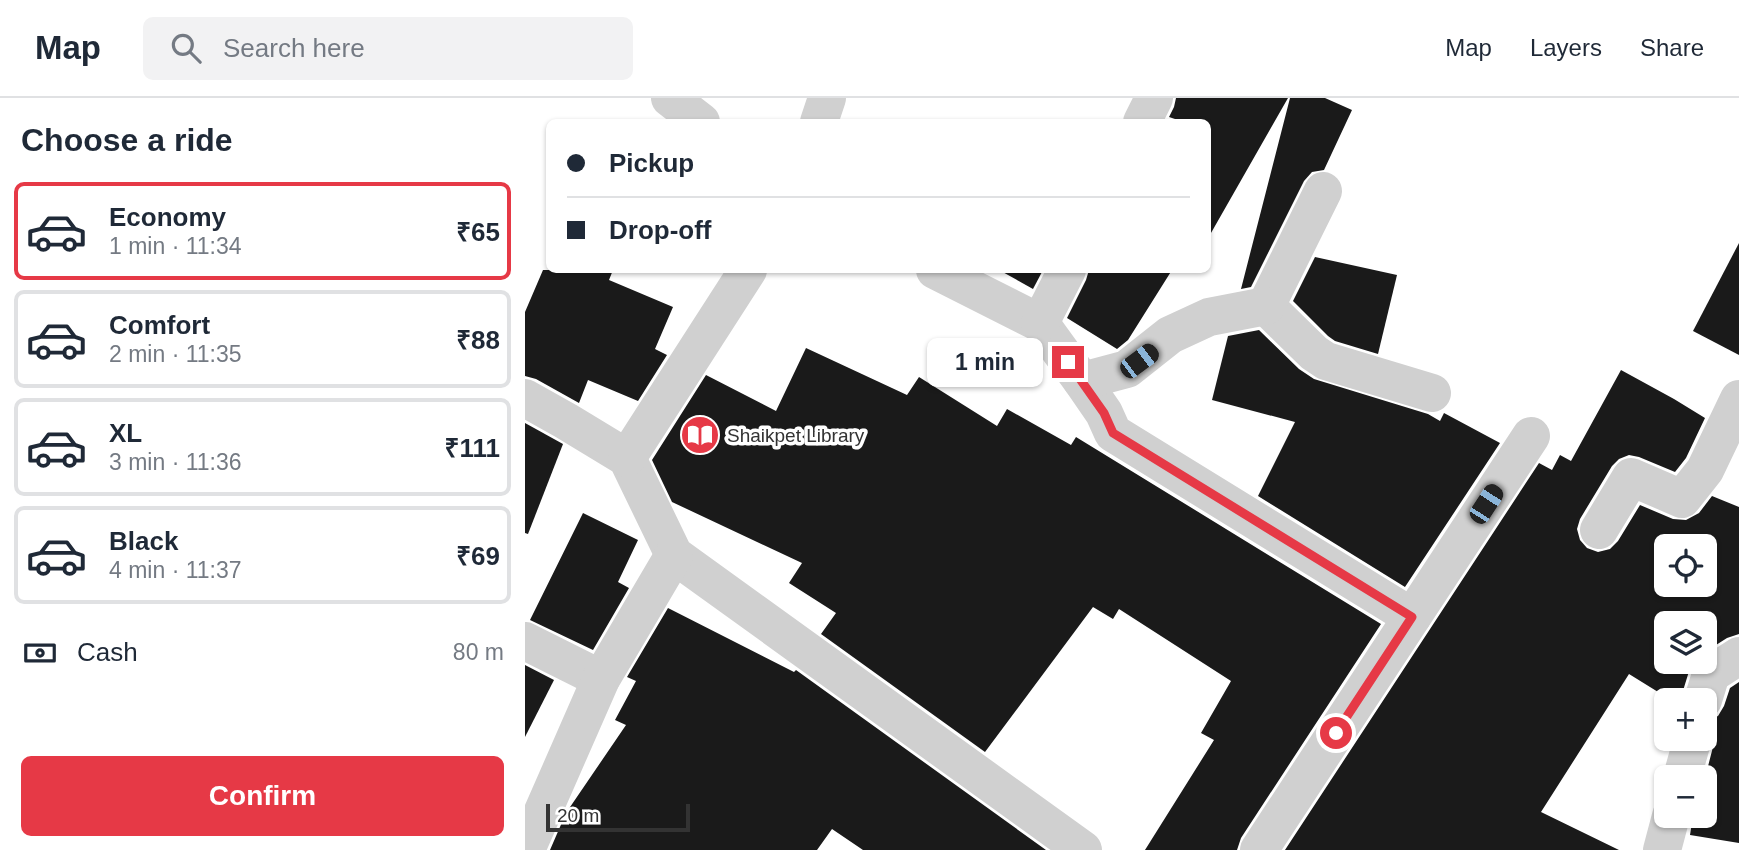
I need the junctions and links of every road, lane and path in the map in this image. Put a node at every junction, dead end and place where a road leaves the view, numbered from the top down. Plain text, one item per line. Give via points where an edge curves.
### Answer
1 (670, 98) edge
2 (827, 98) edge
3 (1154, 98) edge
4 (697, 119) edge
5 (820, 119) edge
6 (1144, 119) edge
7 (1323, 191) dead end
8 (746, 273) edge
9 (941, 273) edge
10 (1065, 273) edge
11 (1266, 306) junction
12 (1040, 323) junction
13 (1082, 381) junction
14 (1432, 393) dead end
15 (525, 398) edge
16 (1739, 399) edge
17 (1531, 436) dead end
18 (627, 458) junction
19 (1599, 530) dead end
20 (674, 555) junction
21 (1412, 617) junction
22 (525, 641) edge
23 (1739, 656) edge
24 (601, 678) junction
25 (1707, 688) edge
26 (1668, 828) edge
27 (526, 850) edge
28 (1083, 850) edge
29 (1259, 850) edge
30 (1662, 850) edge

1 - 4 street
2 - 5 street
3 - 6 street
7 - 11 street
8 - 18 street
9 - 12 street
10 - 12 street
11 - 13 street via 1209,317 1170,335 1127,369
11 - 14 street via 1326,361
12 - 13 street
13 - 21 street via 1113,433
15 - 18 street
16 - 19 street via 1705,470 1682,499 1631,477
17 - 21 street
18 - 20 street
20 - 24 street
20 - 28 street
21 - 29 street
22 - 24 street
23 - 25 street via 1711,674
24 - 27 street
26 - 30 street

